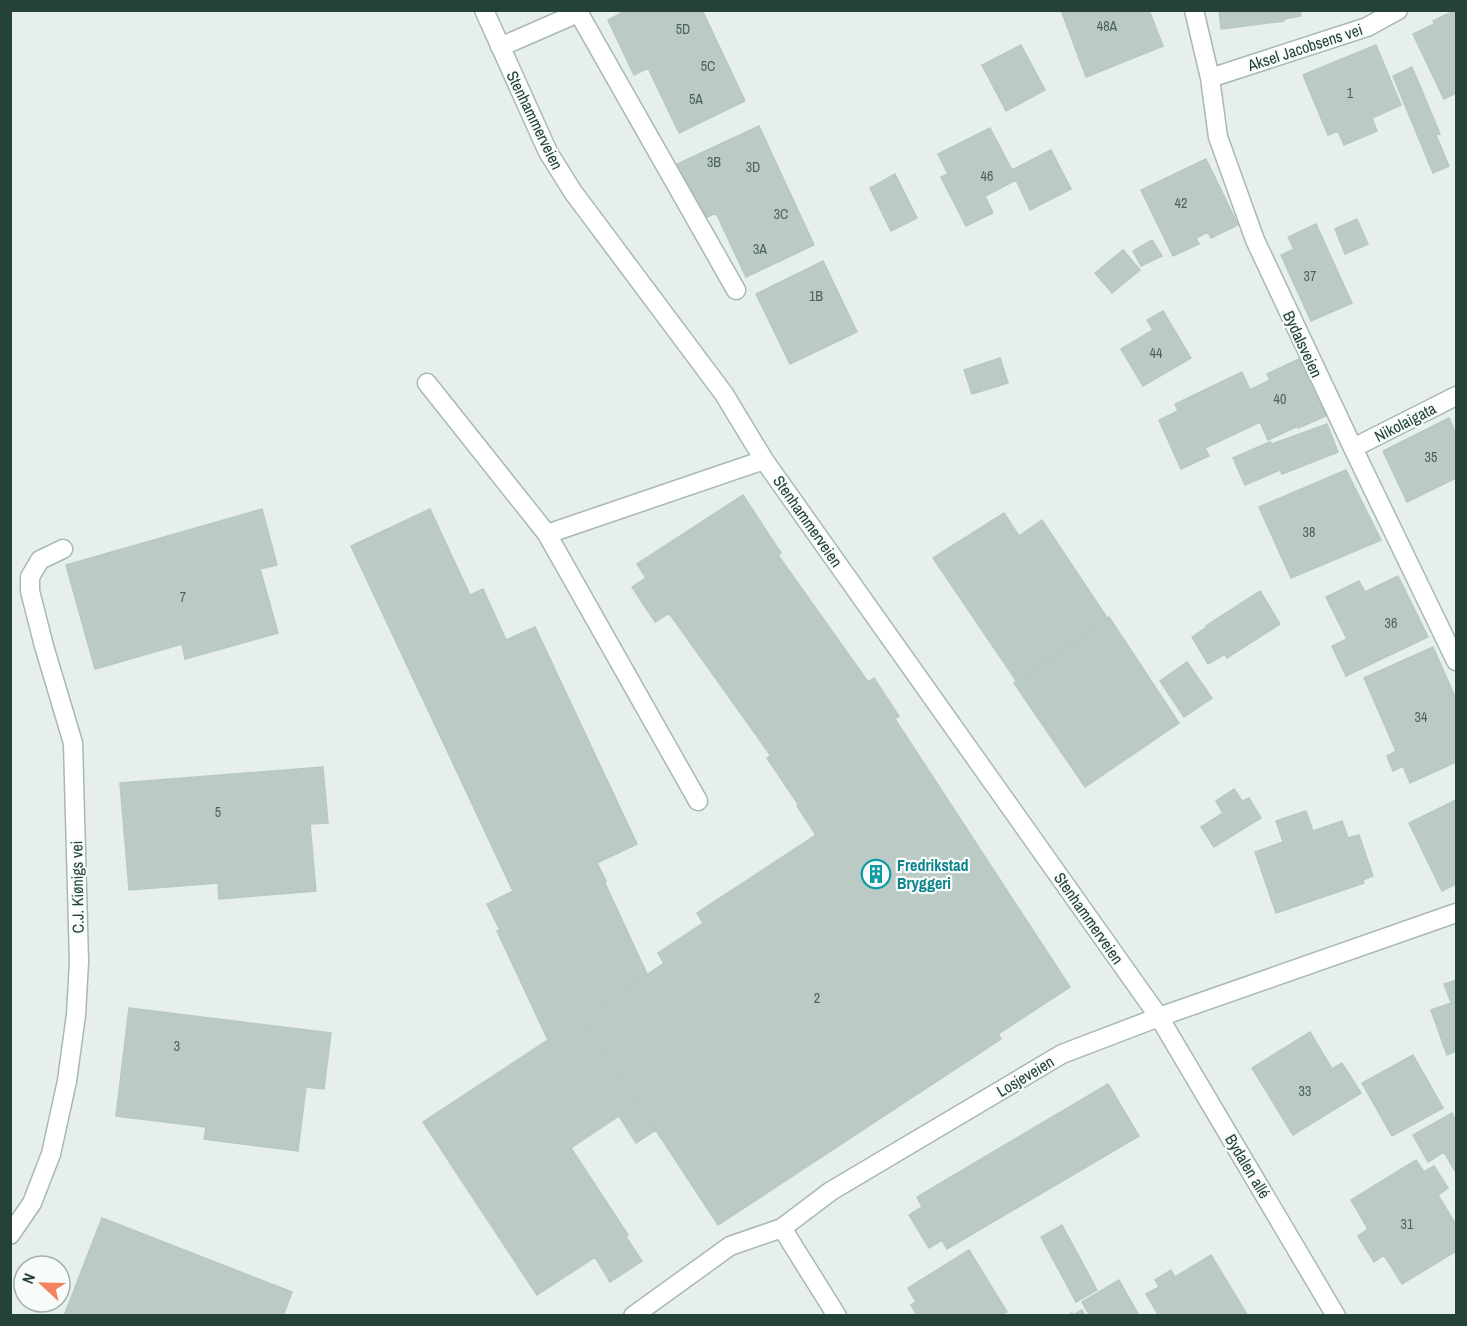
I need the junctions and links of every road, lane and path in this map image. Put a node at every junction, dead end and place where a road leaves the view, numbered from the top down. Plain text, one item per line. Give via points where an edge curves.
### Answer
1 (484, 10) edge
2 (1194, 10) edge
3 (1398, 10) edge
4 (577, 12) edge
5 (500, 47) junction
6 (1209, 78) junction
7 (736, 290) dead end
8 (427, 383) dead end
9 (1456, 396) edge
10 (1353, 448) junction
11 (764, 460) junction
12 (547, 534) junction
13 (63, 549) dead end
14 (1456, 661) edge
15 (698, 801) dead end
16 (1456, 913) edge
17 (1159, 1017) junction
18 (782, 1228) junction
19 (10, 1235) edge
20 (633, 1316) edge
21 (837, 1316) edge
22 (1336, 1316) edge

1 - 5 street, Stenhammerveien
2 - 6 street, Bydalsveien
3 - 6 street, Aksel Jacobsens vei via 1367,27
4 - 5 street
4 - 7 street
5 - 11 street, Stenhammerveien via 548,152 573,192 724,394
6 - 10 street, Bydalsveien via 1218,137 1254,240
8 - 12 street
9 - 10 street, Nikolaigata
10 - 14 street, Bydalsveien
11 - 12 street
11 - 17 street, Stenhammerveien
12 - 15 street
13 - 19 street, C.J. Kiønigs vei via 40,560 30,577 30,591 73,743 79,962 76,1015 67,1082 51,1154 32,1203
16 - 17 street, Losjeveien
17 - 18 street, Losjeveien via 1062,1054 831,1191
17 - 22 street, Bydalen allé
18 - 20 street, Losjeveien via 730,1246
18 - 21 street

